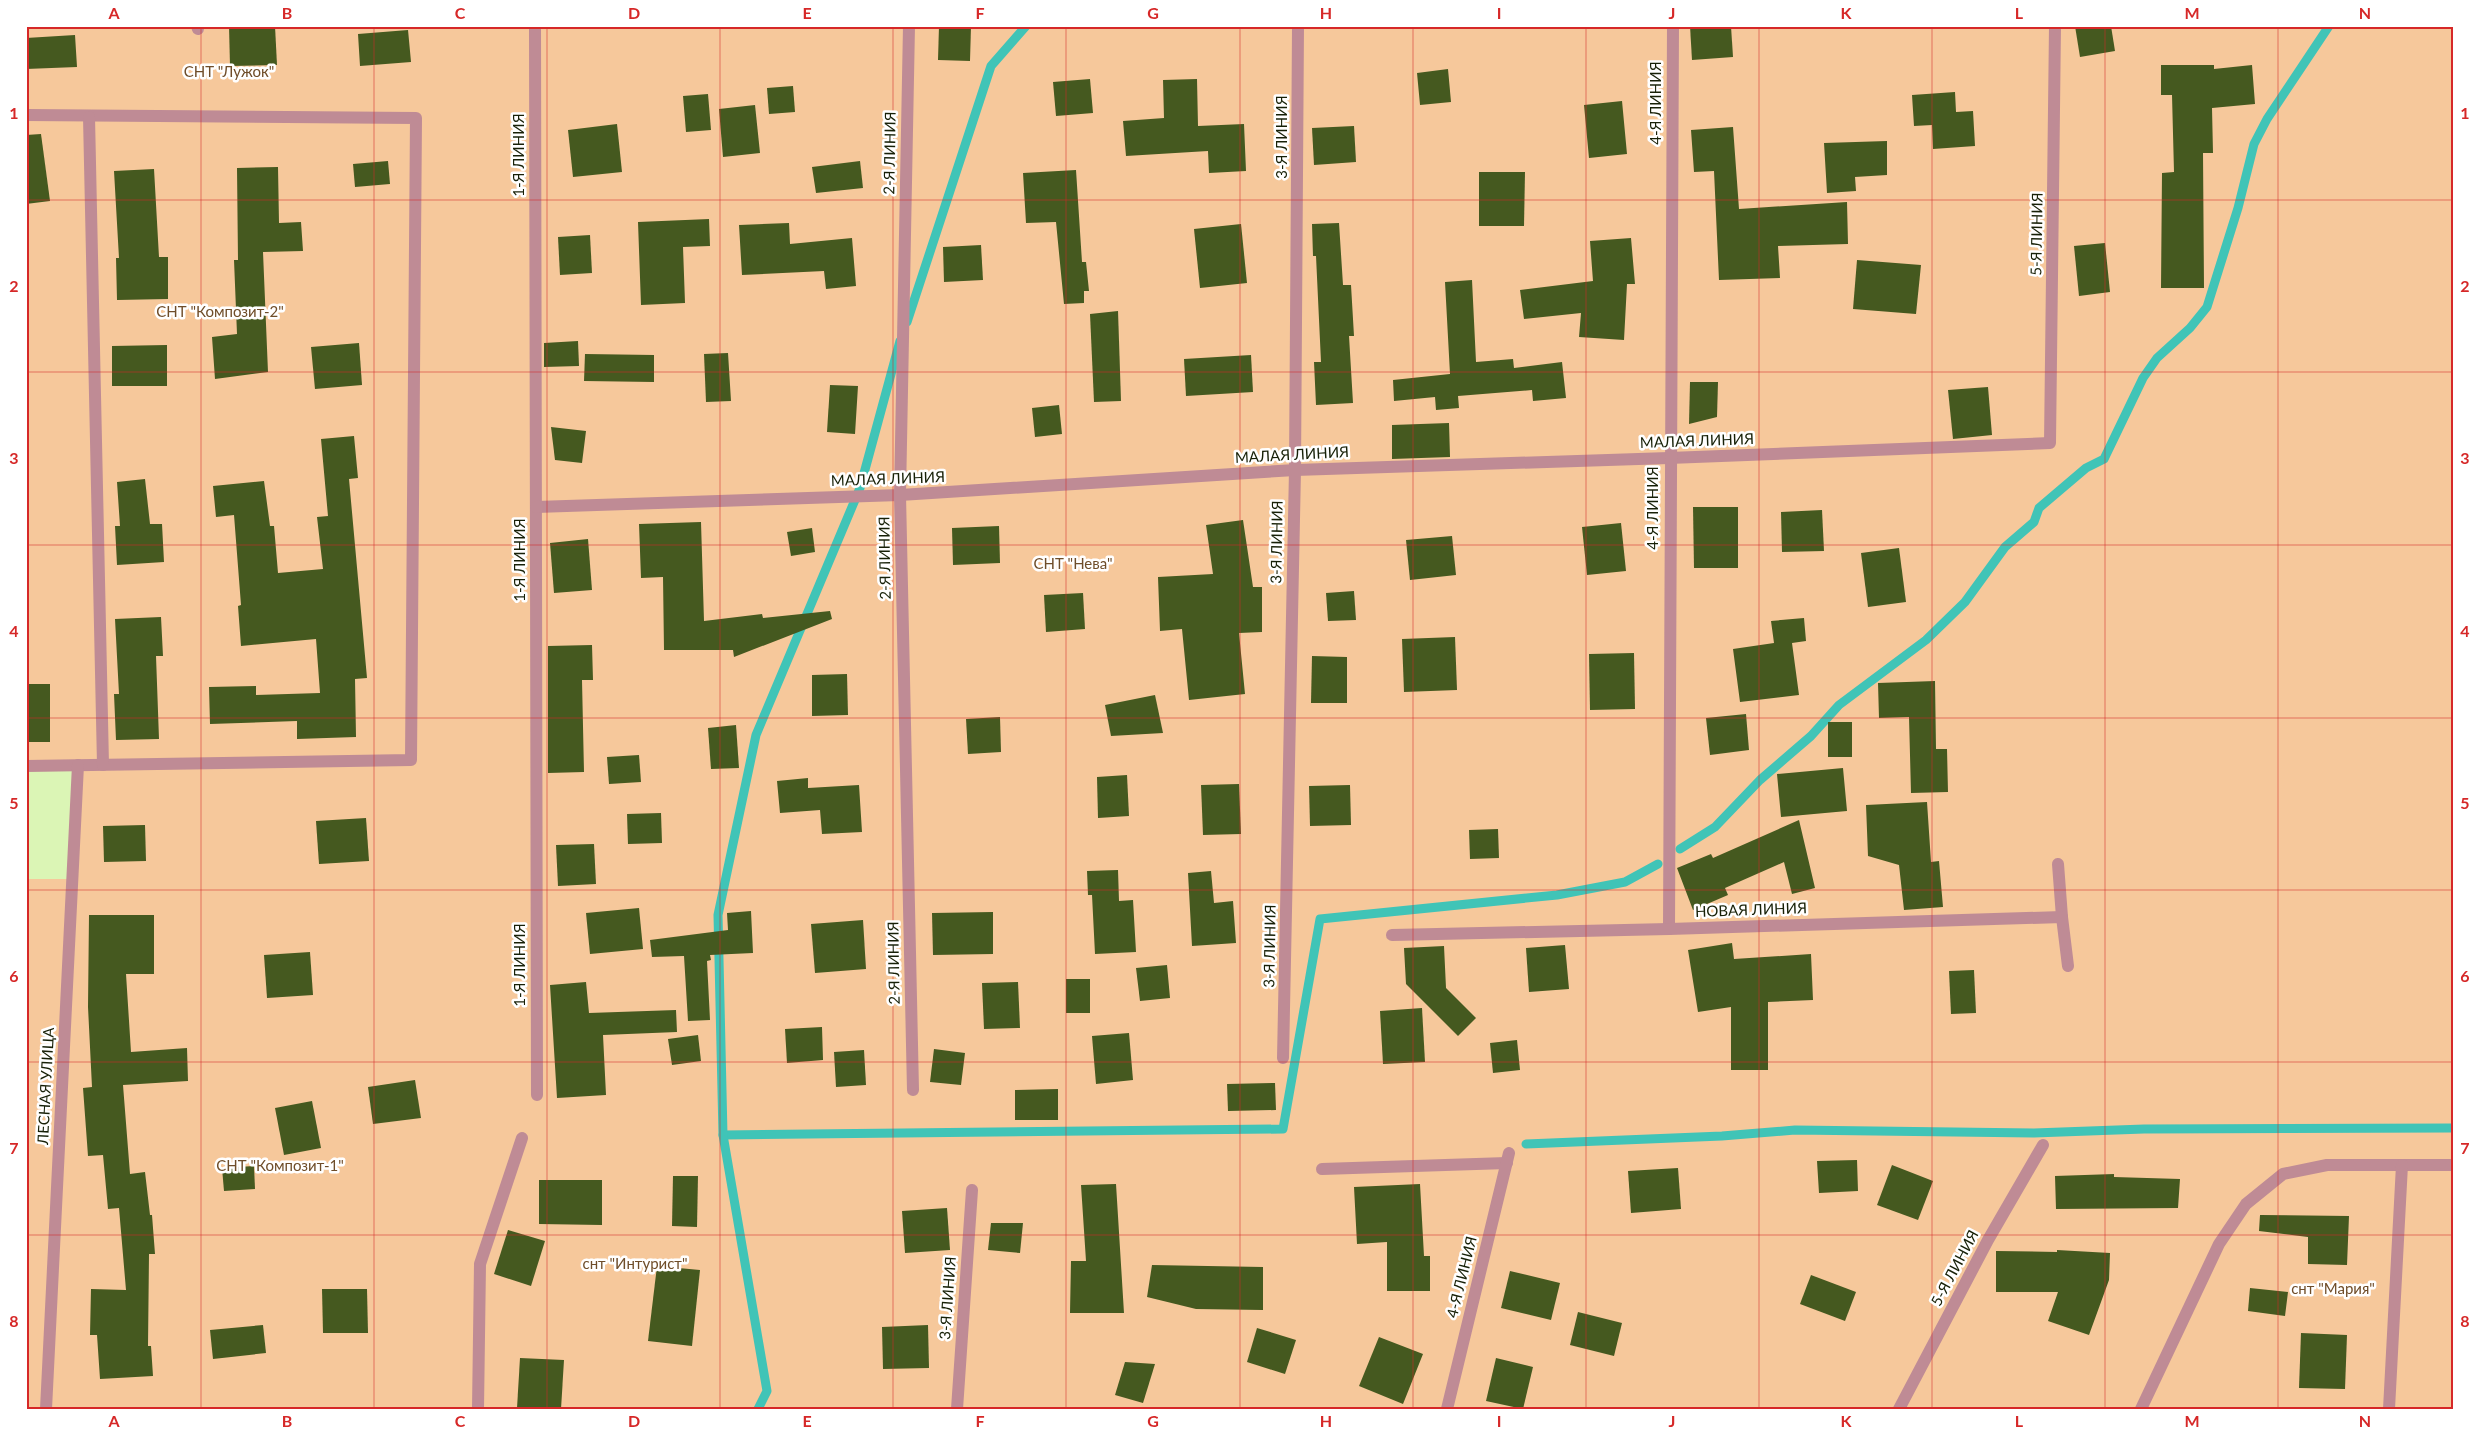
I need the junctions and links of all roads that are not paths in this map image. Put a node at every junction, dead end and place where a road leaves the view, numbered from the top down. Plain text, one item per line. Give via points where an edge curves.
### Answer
1 (535, 26) edge
2 (909, 26) edge
3 (1298, 26) edge
4 (1672, 26) edge
5 (2055, 26) edge
6 (26, 115) edge
7 (89, 117) junction
8 (2050, 442) joint
9 (1669, 458) junction
10 (1295, 470) junction
11 (900, 496) junction
12 (536, 507) junction
13 (78, 765) junction
14 (103, 765) junction
15 (26, 766) edge
16 (2058, 864) dead end
17 (2062, 917) junction
18 (1669, 929) junction
19 (1392, 934) dead end
20 (2068, 966) dead end
21 (1283, 1058) dead end
22 (913, 1090) dead end
23 (537, 1095) dead end
24 (522, 1138) dead end
25 (2042, 1145) dead end
26 (2453, 1165) edge
27 (2402, 1166) junction
28 (1322, 1168) dead end
29 (972, 1190) dead end
30 (46, 1409) edge
31 (478, 1409) edge
32 (957, 1409) edge
33 (1447, 1409) edge
34 (1899, 1409) edge
35 (2141, 1409) edge
36 (2389, 1409) edge

1 - 12 street, 1-Я ЛИНИЯ
2 - 11 street, 2-Я ЛИНИЯ
3 - 10 street, 3-Я ЛИНИЯ
4 - 9 street, 4-Я ЛИНИЯ
5 - 8 street, 5-Я ЛИНИЯ
6 - 7 street
7 - 14 street
7 - 14 street via 416,118 411,760
8 - 9 street, МАЛАЯ ЛИНИЯ
9 - 10 street, МАЛАЯ ЛИНИЯ
9 - 18 street, 4-Я ЛИНИЯ
10 - 11 street, МАЛАЯ ЛИНИЯ
10 - 21 street, 3-Я ЛИНИЯ
11 - 12 street, МАЛАЯ ЛИНИЯ
11 - 22 street, 2-Я ЛИНИЯ
12 - 23 street, 1-Я ЛИНИЯ
13 - 14 street
13 - 15 street
13 - 30 street, ЛЕСНАЯ УЛИЦА
16 - 17 street
17 - 18 street, НОВАЯ ЛИНИЯ
17 - 20 street
18 - 19 street, НОВАЯ ЛИНИЯ
24 - 31 street via 480,1264
25 - 34 street, 5-Я ЛИНИЯ
26 - 27 street
27 - 35 street via 2327,1165 2283,1174 2246,1204 2219,1244
27 - 36 street
28 - 33 street, 4-Я ЛИНИЯ via 1508,1158
29 - 32 street, 3-Я ЛИНИЯ

